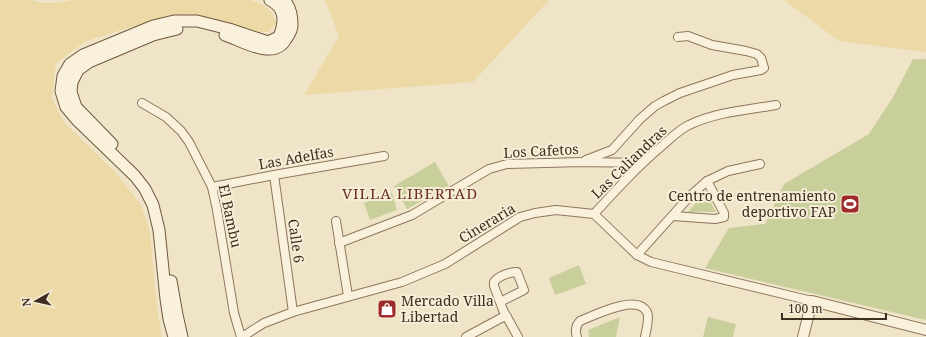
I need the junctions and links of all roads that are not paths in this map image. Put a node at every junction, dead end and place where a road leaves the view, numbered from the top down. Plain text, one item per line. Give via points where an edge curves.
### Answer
1 (270, 0) edge
2 (284, 0) edge
3 (678, 37) dead end
4 (142, 103) dead end
5 (776, 105) dead end
6 (384, 156) dead end
7 (582, 162) junction
8 (642, 163) junction
9 (760, 164) dead end
10 (274, 175) junction
11 (707, 180) junction
12 (212, 187) junction
13 (594, 214) junction
14 (673, 216) junction
15 (336, 221) dead end
16 (339, 243) junction
17 (637, 255) junction
18 (348, 296) junction
19 (812, 301) junction
20 (500, 302) dead end
21 (292, 312) junction
22 (507, 318) junction
23 (926, 330) edge
24 (174, 337) edge
25 (182, 337) edge
26 (241, 337) edge
27 (466, 337) edge
28 (518, 337) edge
29 (577, 337) edge
30 (645, 337) edge
31 (803, 337) edge

1 - 24 main road via 277,3 283,13 284,26 279,37 268,42 197,21 174,21 83,55 70,64 64,76 61,91 66,107 76,120 136,176 153,205 159,230 169,319
2 - 25 main road via 291,11 292,30 283,45 270,50 195,28 173,29 89,62 78,70 72,82 71,92 76,107 140,172 159,202 175,308
3 - 7 street via 688,36 712,45 746,50 761,58 764,68 680,93 664,101 640,119 612,150
4 - 12 street, El Bambu via 166,117 181,131
5 - 8 street, Las Caliandras via 705,118 688,125
6 - 10 street, Las Adelfas
7 - 8 street, Los Cafetos
7 - 16 street, Los Cafetos via 507,164 489,169 412,215
8 - 13 street, Las Caliandras
9 - 11 street via 728,171
10 - 12 street, Las Adelfas
10 - 21 street, Calle 6
11 - 14 street
11 - 14 street via 724,217 715,219
12 - 26 street, El Bambu via 234,313
13 - 17 street
13 - 18 street, Cineraria via 556,210 520,216 444,264 402,282
14 - 17 street
15 - 16 street
16 - 18 street
17 - 19 street via 651,262
18 - 21 street, Cineraria
19 - 23 street
19 - 31 street
20 - 22 street
21 - 26 street, Cineraria via 264,323
22 - 27 street via 503,317
22 - 28 street
29 - 30 street via 576,324 580,321 620,306 630,305 640,307 646,312 648,317

